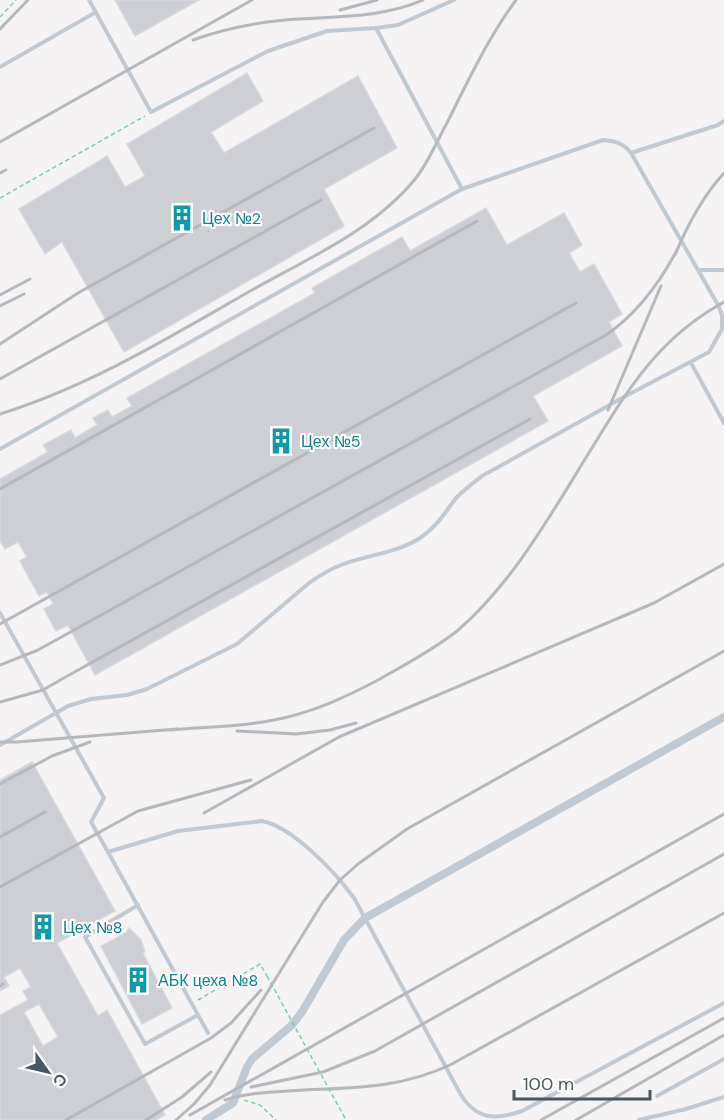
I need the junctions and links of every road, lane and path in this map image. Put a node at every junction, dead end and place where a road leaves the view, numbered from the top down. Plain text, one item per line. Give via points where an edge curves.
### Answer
1 (16, 0) edge
2 (89, 0) edge
3 (454, 0) edge
4 (96, 12) junction
5 (0, 17) edge
6 (376, 28) junction
7 (0, 67) edge
8 (151, 112) junction
9 (724, 121) edge
10 (631, 153) junction
11 (462, 189) junction
12 (0, 198) edge
13 (698, 270) junction
14 (724, 270) edge
15 (691, 363) junction
16 (724, 423) edge
17 (0, 449) edge
18 (0, 613) edge
19 (56, 712) junction
20 (724, 717) edge
21 (0, 745) edge
22 (108, 852) junction
23 (138, 905) junction
24 (365, 918) junction
25 (724, 1002) edge
26 (192, 1003) junction
27 (198, 1016) junction
28 (208, 1033) dead end
29 (724, 1059) edge
30 (657, 1096) dead end
31 (724, 1097) edge
32 (244, 1100) dead end
33 (206, 1120) edge
34 (276, 1120) edge
35 (346, 1120) edge
36 (639, 1120) edge

1 - 5 path
2 - 4 lane
3 - 6 lane via 398,25
4 - 7 lane
4 - 8 lane
6 - 8 lane via 327,31 268,51
6 - 11 lane
8 - 12 path
9 - 10 lane
10 - 11 lane via 625,146 603,140
10 - 13 lane
11 - 17 lane
13 - 14 lane
13 - 15 lane via 723,322 715,345
15 - 16 lane
15 - 19 lane via 482,476 418,539 339,566 309,583 237,644 147,688 127,695 91,699
18 - 19 lane
19 - 21 lane
19 - 22 lane via 104,798 91,822
20 - 24 street
22 - 23 lane
22 - 24 lane via 178,831 273,823 332,870
23 - 26 lane
23 - 27 lane via 85,937 145,1044
24 - 25 lane via 464,1101 490,1118 522,1111
24 - 33 street via 344,940 292,1025 252,1059 233,1103
26 - 27 lane
26 - 35 path, bridge via 260,964
27 - 28 lane
29 - 30 lane
31 - 36 lane
32 - 34 path via 260,1105

